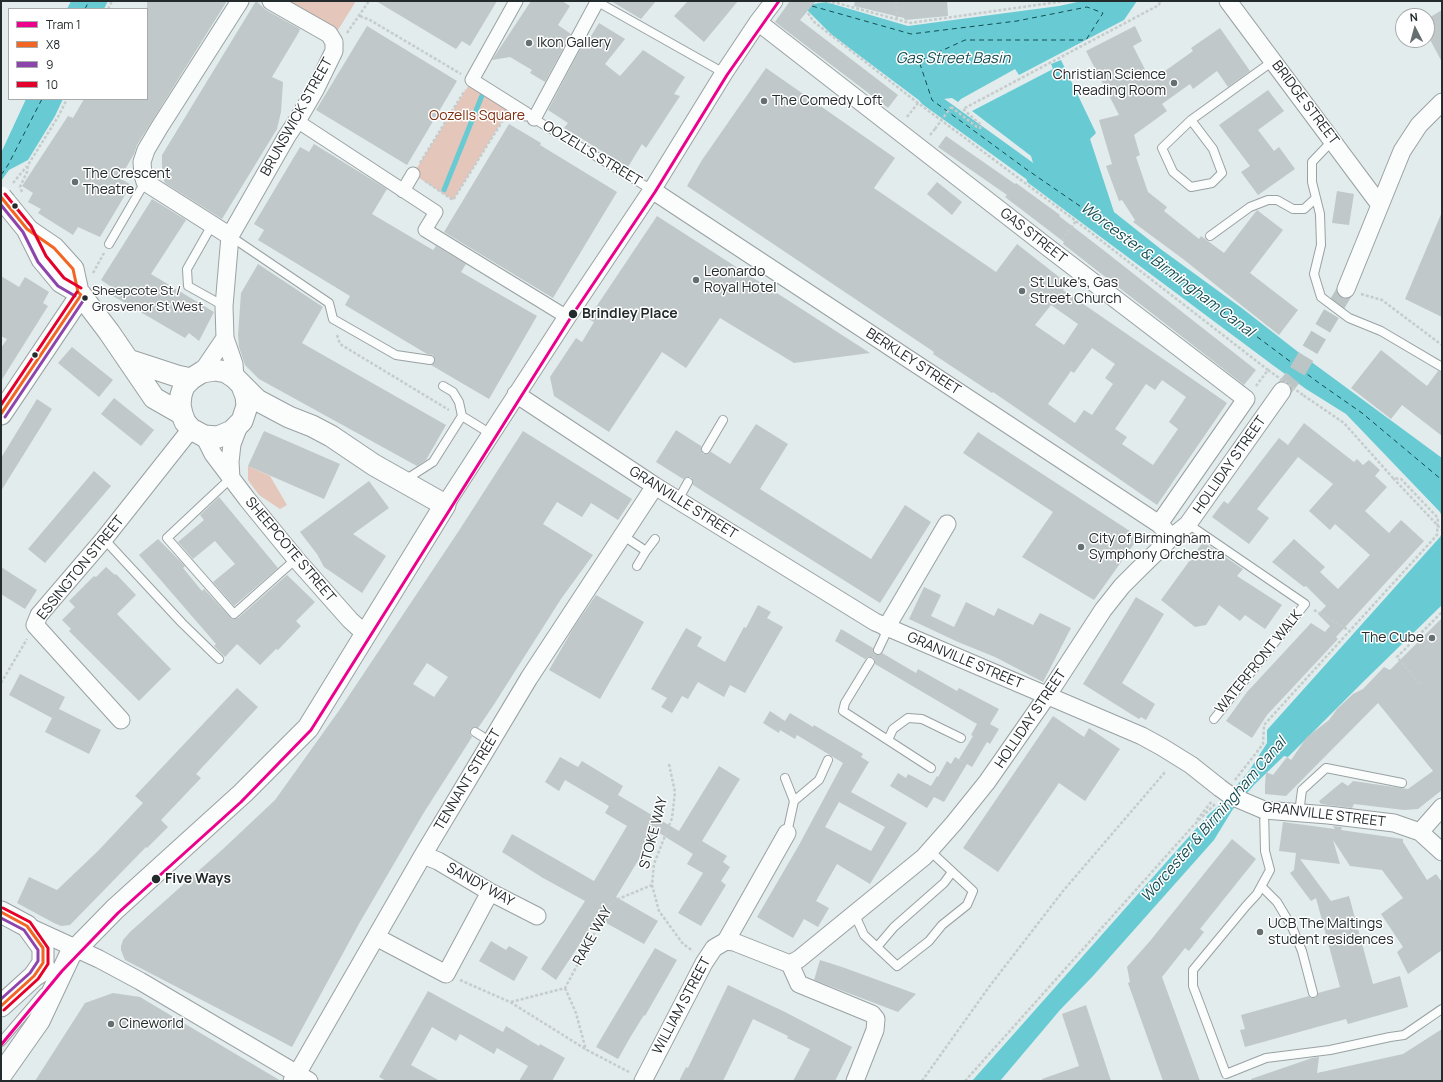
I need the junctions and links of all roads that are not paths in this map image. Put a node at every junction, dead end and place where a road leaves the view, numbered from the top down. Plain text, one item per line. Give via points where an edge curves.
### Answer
1 (240, 1) edge
2 (271, 1) edge
3 (516, 1) edge
4 (596, 1) edge
5 (774, 1) edge
6 (1228, 1) edge
7 (758, 22) junction
8 (1273, 62) junction
9 (724, 73) junction
10 (1442, 102) edge
11 (530, 117) junction
12 (1191, 120) junction
13 (297, 121) junction
14 (1333, 140) junction
15 (413, 174) road end
16 (145, 182) junction
17 (652, 190) junction
18 (403, 191) junction
19 (1316, 198) junction
20 (5, 202) edge
21 (1380, 205) junction
22 (212, 225) junction
23 (230, 236) junction
24 (1210, 236) dead end
25 (109, 244) road end
26 (1352, 291) tunnel mouth
27 (79, 294) junction
28 (224, 306) junction
29 (567, 317) junction
30 (225, 338) junction
31 (128, 360) junction
32 (430, 360) dead end
33 (1442, 367) edge
34 (196, 375) junction
35 (238, 382) junction
36 (443, 386) dead end
37 (1282, 391) tunnel mouth
38 (516, 394) junction
39 (1, 414) edge
40 (462, 416) junction
41 (289, 417) junction
42 (723, 420) dead end
43 (241, 422) junction
44 (192, 426) junction
45 (491, 434) junction
46 (706, 449) dead end
47 (231, 478) junction
48 (404, 481) junction
49 (688, 482) dead end
50 (655, 486) junction
51 (678, 500) junction
52 (445, 505) junction
53 (947, 524) dead end
54 (1159, 524) junction
55 (1188, 524) junction
56 (622, 535) junction
57 (1172, 537) junction
58 (104, 539) junction
59 (655, 539) dead end
60 (646, 551) junction
61 (296, 559) junction
62 (637, 566) dead end
63 (887, 628) junction
64 (367, 634) junction
65 (878, 650) dead end
66 (219, 659) dead end
67 (870, 662) dead end
68 (1047, 696) junction
69 (1214, 719) dead end
70 (121, 720) dead end
71 (475, 732) dead end
72 (961, 738) dead end
73 (888, 740) junction
74 (491, 742) junction
75 (828, 760) dead end
76 (931, 768) dead end
77 (785, 778) dead end
78 (1402, 783) dead end
79 (794, 801) junction
80 (1442, 806) edge
81 (1264, 810) junction
82 (1299, 813) junction
83 (1420, 832) junction
84 (787, 833) joint
85 (930, 851) junction
86 (1442, 852) edge
87 (423, 855) junction
88 (952, 872) junction
89 (1262, 888) junction
90 (490, 892) junction
91 (1, 912) edge
92 (854, 913) junction
93 (537, 916) dead end
94 (27, 926) junction
95 (376, 937) junction
96 (726, 941) junction
97 (877, 947) junction
98 (65, 960) junction
99 (790, 964) junction
100 (34, 976) junction
101 (1313, 993) dead end
102 (1, 1006) edge
103 (1442, 1009) edge
104 (1, 1018) edge
105 (1, 1042) edge
106 (1, 1075) edge
107 (299, 1079) edge
108 (644, 1080) edge
109 (855, 1081) edge

1 - 16 street via 163,113 143,147
2 - 13 street, BRUNSWICK STREET via 329,34 334,42 334,51
3 - 11 street, OOZELLS STREET via 472,80
4 - 9 lane
4 - 11 street
5 - 7 street
6 - 8 street, BRIDGE STREET
7 - 9 street
7 - 54 street, GAS STREET via 1246,399
8 - 12 lane
8 - 14 street, BRIDGE STREET
9 - 17 street
10 - 21 street via 1419,125 1402,151
11 - 17 lane, OOZELLS STREET
12 - 12 lane via 1162,148 1173,172 1191,187 1212,183 1222,173 1213,149
13 - 18 street
13 - 23 street, BRUNSWICK STREET
14 - 19 lane via 1312,162 1312,182
14 - 21 street, BRIDGE STREET
15 - 18 street
16 - 22 street
16 - 25 lane
17 - 29 street
17 - 54 street, BERKLEY STREET
18 - 29 street via 436,212 425,230
19 - 24 lane via 1304,210 1293,209 1277,200 1268,200 1250,207
19 - 33 lane via 1320,214 1320,245 1314,274 1320,297 1348,318 1381,331
20 - 27 street via 26,229 54,248 73,269
21 - 26 street
22 - 23 street
22 - 28 lane via 187,269 188,286
23 - 28 street
23 - 32 lane via 329,303 333,319 396,355
27 - 31 street
27 - 39 street
28 - 30 street
29 - 38 street
30 - 34 street
30 - 35 street
31 - 34 street via 177,376
31 - 44 street via 154,398
34 - 35 street via 215,370 226,372
34 - 44 street via 184,386 180,405
35 - 41 street via 257,400
35 - 43 street via 246,396 247,406
36 - 40 lane via 453,392 459,402
37 - 55 street, HOLLIDAY STREET
38 - 45 street
38 - 50 street, GRANVILLE STREET
40 - 45 lane
40 - 48 lane via 433,462
41 - 43 street via 254,418
41 - 48 street via 331,436 374,465
42 - 46 lane
43 - 44 street via 232,431 218,437
43 - 47 street via 232,444
44 - 47 street, SHEEPCOTE STREET
44 - 58 street, ESSINGTON STREET
45 - 52 street
47 - 61 street, SHEEPCOTE STREET
47 - 61 lane via 167,538 234,614
48 - 52 street
49 - 51 lane
50 - 51 street, GRANVILLE STREET
50 - 56 street, TENNANT STREET
51 - 63 street, GRANVILLE STREET
52 - 64 street
53 - 63 street
54 - 57 street, BERKLEY STREET
55 - 57 street, HOLLIDAY STREET
55 - 69 lane, WATERFRONT WALK via 1305,604
56 - 60 lane
56 - 74 street, TENNANT STREET via 529,678
57 - 68 street, HOLLIDAY STREET via 1122,586 1103,610
58 - 66 lane
58 - 70 street, ESSINGTON STREET via 39,614 35,625
59 - 60 lane
60 - 62 lane
61 - 64 street, SHEEPCOTE STREET via 350,620
63 - 65 lane
63 - 68 street, GRANVILLE STREET
64 - 98 street via 308,728 243,793 115,909
67 - 73 lane via 845,703 843,711
68 - 81 street, GRANVILLE STREET, bridge via 1156,743 1191,765 1231,796
68 - 85 street, HOLLIDAY STREET via 987,782
71 - 74 lane
72 - 73 lane via 922,719 908,718 893,729
73 - 76 lane
74 - 87 street, TENNANT STREET
75 - 79 lane via 819,780
77 - 79 lane
78 - 82 lane via 1326,768 1302,790
79 - 84 lane
80 - 83 street
81 - 82 street, GRANVILLE STREET
81 - 89 lane via 1265,851 1270,870
82 - 83 street, GRANVILLE STREET via 1394,823
83 - 86 street, GRANVILLE STREET
84 - 96 street, WILLIAM STREET
85 - 88 lane
85 - 92 street, HOLLIDAY STREET
87 - 90 street, SANDY WAY
87 - 95 street, TENNANT STREET
88 - 97 lane via 944,883 894,927
88 - 97 lane via 973,891 967,905 942,924 929,941 897,966
89 - 101 lane via 1277,902 1292,927 1302,951
89 - 103 lane via 1193,970 1193,986 1226,1074 1266,1058 1330,1050 1404,1035
90 - 93 street, SANDY WAY
90 - 95 street via 446,974
91 - 94 street
92 - 97 lane via 864,935
92 - 99 street, HOLLIDAY STREET
94 - 98 street
94 - 100 street via 43,948 43,963
95 - 107 street, TENNANT STREET
96 - 99 street
96 - 108 street, WILLIAM STREET via 714,948 704,963
98 - 100 street
98 - 104 lane
98 - 105 lane
98 - 106 street via 39,1021
98 - 107 street via 140,981 238,1039
99 - 109 street via 799,984 872,1014 876,1019 875,1030
100 - 102 street

